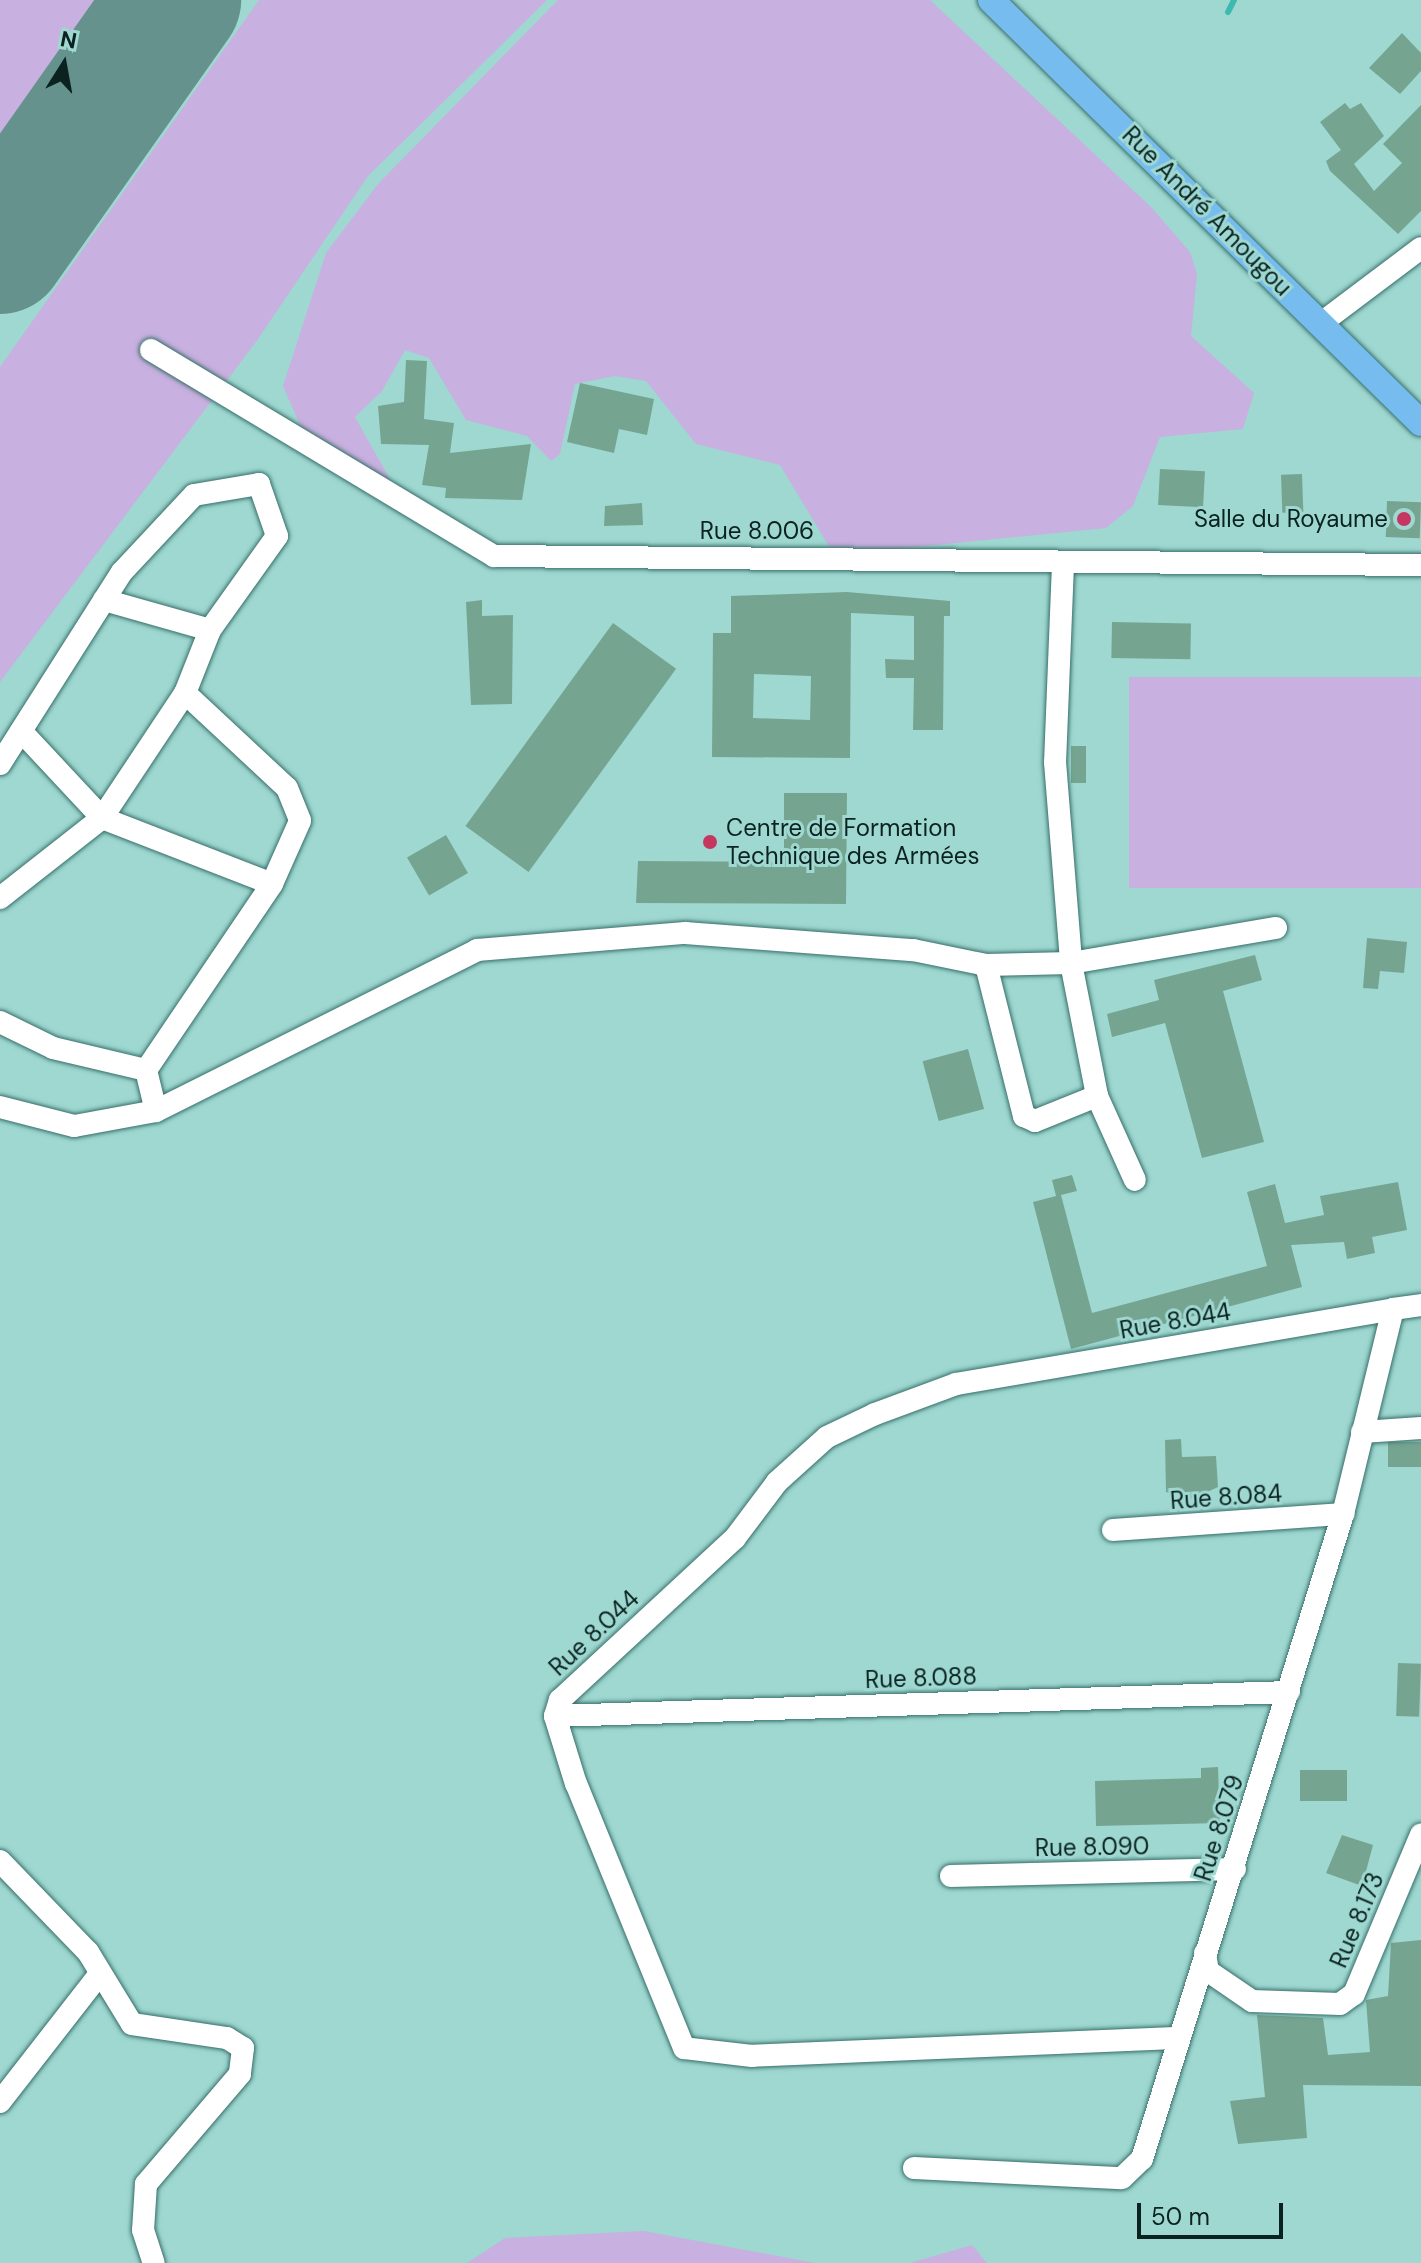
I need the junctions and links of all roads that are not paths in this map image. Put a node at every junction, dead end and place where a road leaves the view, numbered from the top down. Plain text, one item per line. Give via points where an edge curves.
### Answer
1 (991, 0) edge
2 (1421, 248) edge
3 (1320, 324) junction
4 (151, 350) dead end
5 (1421, 423) edge
6 (1063, 564) junction
7 (1421, 565) edge
8 (104, 600) junction
9 (210, 630) junction
10 (185, 693) junction
11 (21, 731) junction
12 (0, 764) edge
13 (102, 818) junction
14 (272, 884) junction
15 (0, 898) edge
16 (1276, 928) dead end
17 (1071, 963) junction
18 (986, 965) junction
19 (0, 1022) edge
20 (146, 1070) junction
21 (1097, 1096) junction
22 (0, 1107) edge
23 (156, 1111) junction
24 (1135, 1180) dead end
25 (1421, 1305) edge
26 (1393, 1309) junction
27 (1421, 1428) edge
28 (1362, 1432) junction
29 (1343, 1514) junction
30 (1113, 1530) dead end
31 (1289, 1692) junction
32 (555, 1716) junction
33 (1421, 1835) edge
34 (0, 1861) edge
35 (1235, 1869) junction
36 (951, 1876) dead end
37 (1205, 1953) junction
38 (99, 1975) junction
39 (1175, 2038) junction
40 (0, 2102) edge
41 (914, 2168) dead end
42 (154, 2263) edge

1 - 3 main road, Rue André Amougou
2 - 3 street
3 - 5 main road, Rue André Amougou
4 - 6 street, Rue 8.006 via 494,556 880,556
6 - 7 street, Rue 8.006
6 - 17 street via 1055,762
8 - 9 street
8 - 9 street via 194,495 259,484 277,536
8 - 11 street
9 - 10 street
10 - 13 street
10 - 14 street via 287,788 300,821
11 - 12 street
11 - 13 street
13 - 14 street
13 - 15 street
14 - 20 street
16 - 17 street
17 - 18 street
17 - 21 street
18 - 21 street via 1024,1116 1035,1121
18 - 23 street via 913,950 685,933 477,950
19 - 20 street via 53,1048
20 - 23 street
21 - 24 street
22 - 23 street via 74,1126
25 - 26 street
26 - 28 street, Rue 8.079
26 - 32 street, Rue 8.044 via 956,1384 827,1437 777,1482 735,1538 560,1700
27 - 28 street
28 - 29 street, Rue 8.079
29 - 30 street, Rue 8.084
29 - 31 street, Rue 8.079
31 - 32 street, Rue 8.088
31 - 35 street, Rue 8.079
32 - 39 street, Rue 8.044 via 667,2020 684,2048 752,2056
33 - 37 street, Rue 8.173 via 1354,1994 1340,2004 1252,2001 1208,1971
34 - 38 street via 88,1952
35 - 36 street, Rue 8.090
35 - 37 street, Rue 8.079
37 - 39 street, Rue 8.079
38 - 40 street
38 - 42 street via 132,2024 227,2038 243,2048 246,2061 146,2184 143,2230
39 - 41 street, Rue 8.079 via 1142,2159 1122,2178

